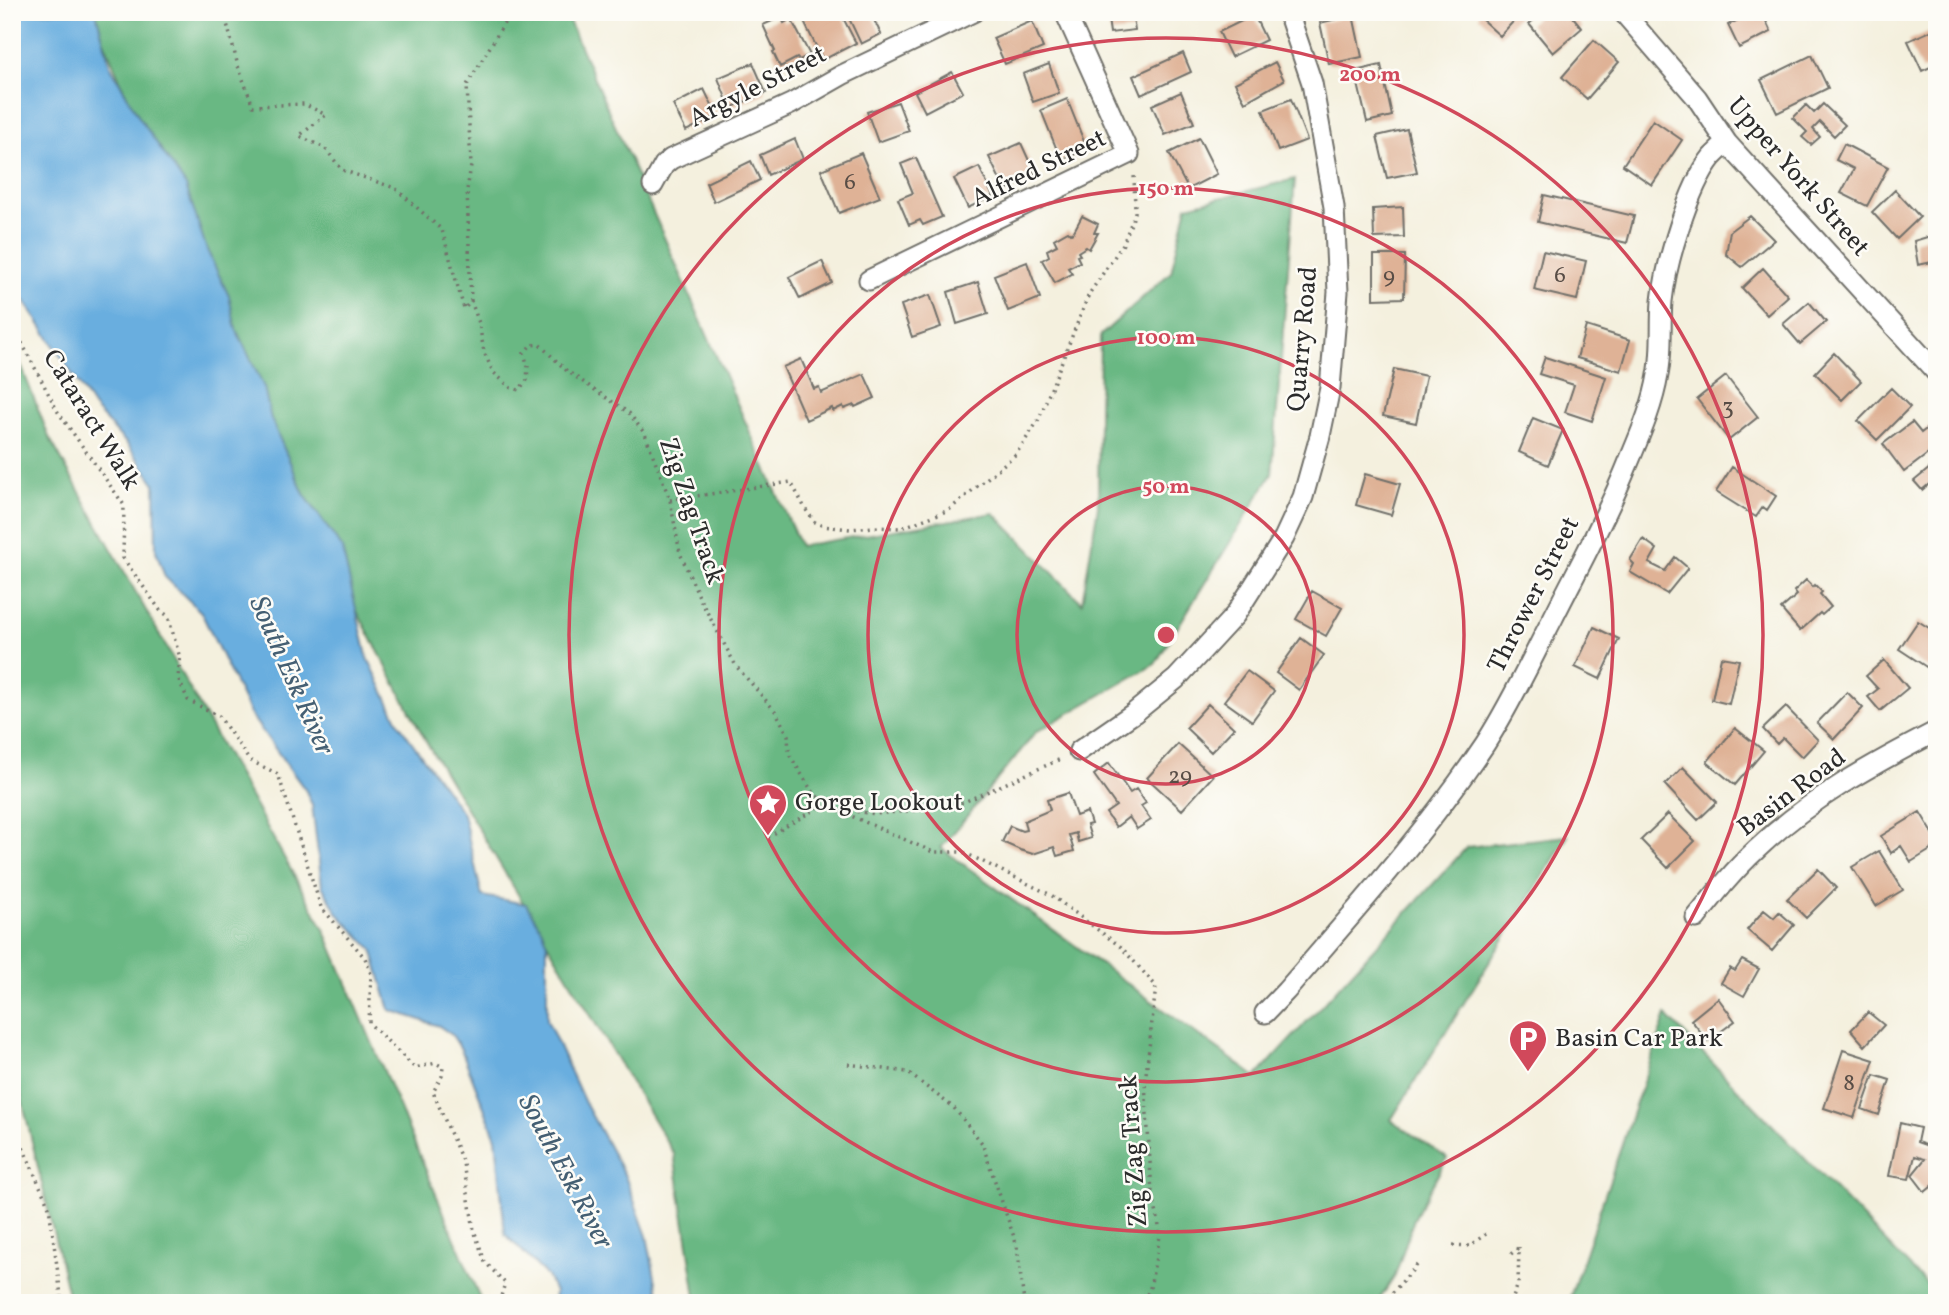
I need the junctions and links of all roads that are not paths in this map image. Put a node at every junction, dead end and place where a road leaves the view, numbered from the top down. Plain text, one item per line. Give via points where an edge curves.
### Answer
1 (973, 12) edge
2 (1065, 12) edge
3 (1288, 12) edge
4 (1623, 12) edge
5 (1727, 143) junction
6 (653, 185) dead end
7 (869, 280) dead end
8 (1937, 373) edge
9 (1937, 731) edge
10 (1079, 751) road end
11 (1696, 918) dead end
12 (1265, 1013) dead end

1 - 6 street, Argyle Street via 671,159
2 - 7 street, Alfred Street via 1129,155
3 - 10 street, Quarry Road via 1312,83 1334,207 1338,292 1330,388 1317,448 1303,497 1284,538 1235,615 1176,678
4 - 5 street, Upper York Street via 1697,98
5 - 8 street, Upper York Street
5 - 12 street, Thrower Street via 1699,181 1667,270 1658,378 1646,417 1626,468 1515,691 1485,743 1403,855
9 - 11 street, Basin Road via 1829,791 1793,818 1757,848

